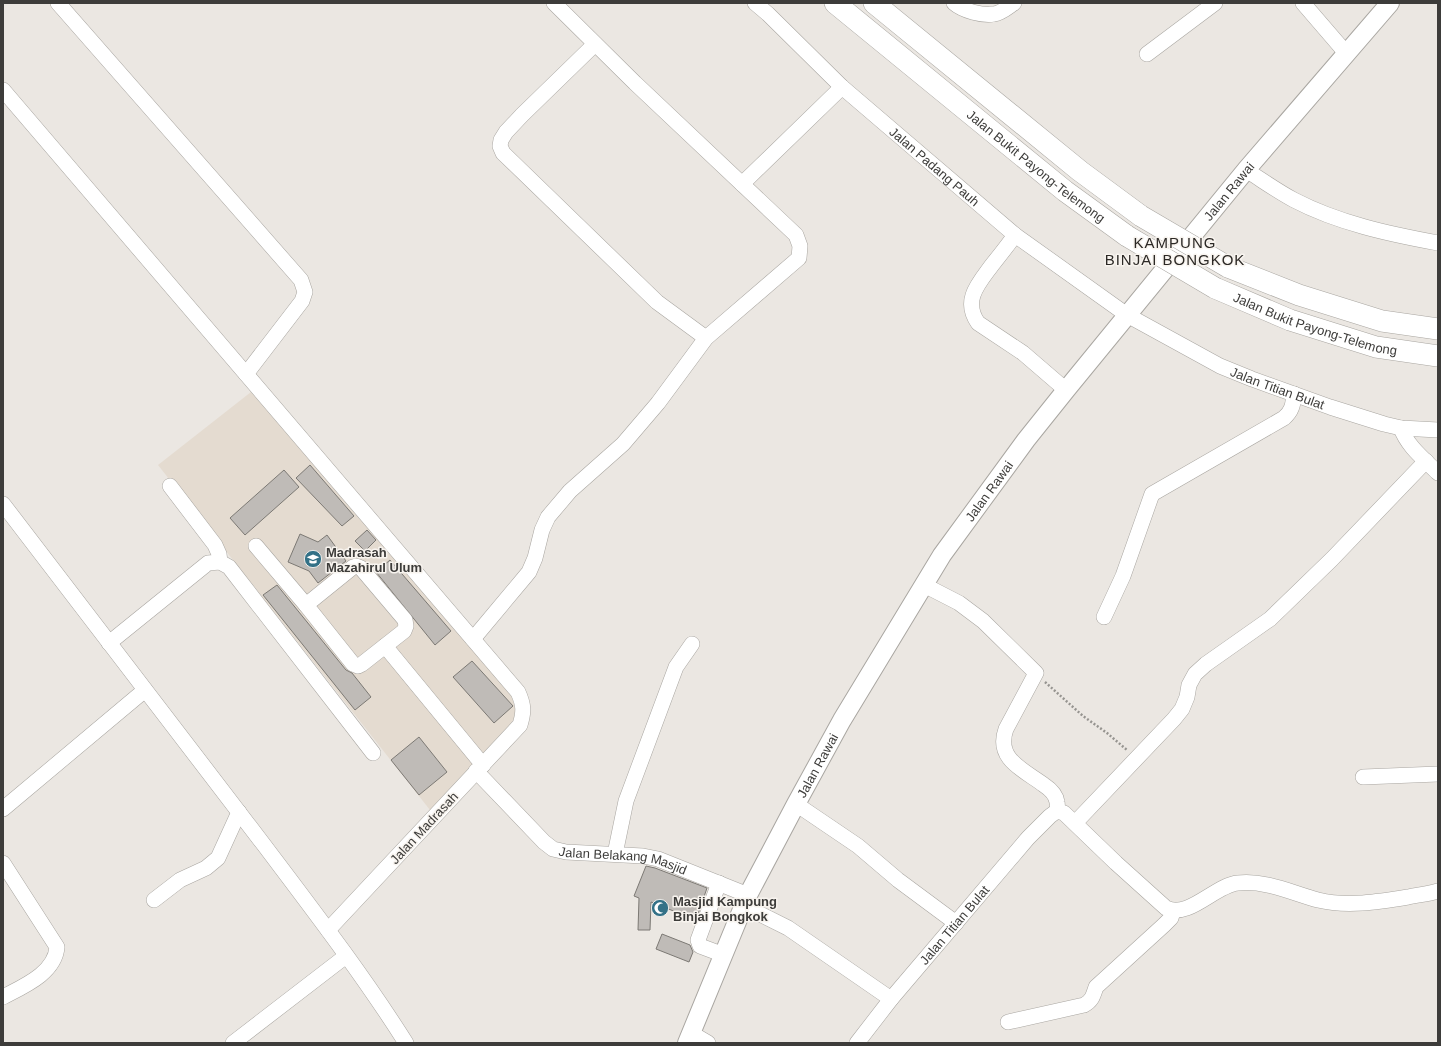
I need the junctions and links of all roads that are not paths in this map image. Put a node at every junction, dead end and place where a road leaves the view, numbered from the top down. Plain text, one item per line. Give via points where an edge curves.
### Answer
1 (58, 3) edge
2 (554, 3) edge
3 (755, 3) edge
4 (835, 3) edge
5 (874, 3) edge
6 (954, 3) edge
7 (1014, 3) edge
8 (1215, 3) edge
9 (1303, 3) edge
10 (1390, 3) edge
11 (595, 44) junction
12 (1346, 53) junction
13 (1147, 54) dead end
14 (842, 87) junction
15 (3, 90) edge
16 (1246, 170) junction
17 (742, 184) junction
18 (1015, 235) junction
19 (1438, 243) edge
20 (1127, 315) junction
21 (1438, 329) edge
22 (706, 338) junction
23 (1438, 356) edge
24 (246, 374) junction
25 (1066, 390) junction
26 (1294, 394) junction
27 (1401, 428) junction
28 (1438, 430) edge
29 (1426, 461) junction
30 (1438, 473) edge
31 (170, 486) dead end
32 (3, 504) edge
33 (8, 522) edge
34 (256, 546) dead end
35 (220, 562) junction
36 (924, 585) junction
37 (306, 605) junction
38 (1104, 617) dead end
39 (473, 639) junction
40 (109, 643) junction
41 (692, 644) dead end
42 (385, 646) junction
43 (145, 690) junction
44 (373, 753) dead end
45 (480, 768) junction
46 (1438, 774) edge
47 (1363, 777) dead end
48 (796, 804) junction
49 (3, 810) edge
50 (1057, 811) junction
51 (239, 812) junction
52 (1076, 823) junction
53 (615, 854) junction
54 (3, 863) edge
55 (719, 883) junction
56 (1438, 891) edge
57 (154, 900) dead end
58 (746, 901) junction
59 (1173, 911) junction
60 (956, 923) junction
61 (328, 930) junction
62 (724, 955) junction
63 (346, 956) junction
64 (3, 997) edge
65 (891, 999) junction
66 (1008, 1022) dead end
67 (689, 1038) edge
68 (232, 1043) edge
69 (406, 1043) edge
70 (708, 1043) edge
71 (857, 1043) edge

1 - 24 street via 302,280 302,301
2 - 11 street
3 - 14 street, Jalan Padang Pauh
4 - 23 highway, Jalan Bukit Payong-Telemong, bridge via 1065,191 1126,236 1215,288 1290,320 1376,347
5 - 21 highway, Jalan Bukit Payong-Telemong, bridge via 1080,172 1141,216 1228,268 1299,296 1382,321
6 - 7 street via 983,14 995,14
8 - 13 street
9 - 12 street
10 - 12 main road, Jalan Rawai
11 - 17 street
11 - 22 street via 506,132 500,146 503,153 657,302
12 - 16 main road, Jalan Rawai
14 - 17 street
14 - 18 street, Jalan Padang Pauh
15 - 24 street
16 - 19 street via 1317,211 1360,226
16 - 20 main road, Jalan Rawai
17 - 22 street via 796,235 800,246 799,258
18 - 20 street, Jalan Padang Pauh
18 - 25 street via 975,288 971,303 974,317 978,323 1023,353
20 - 25 main road, Jalan Rawai
20 - 26 street, Jalan Titian Bulat via 1220,366
22 - 39 street via 658,403 623,444 570,491 548,517 529,572
24 - 39 street
25 - 36 main road, Jalan Rawai via 984,497 942,555
26 - 27 street, Jalan Titian Bulat via 1353,415
26 - 38 street via 1291,412 1284,418 1152,494 1123,576
27 - 28 street, Jalan Titian Bulat
27 - 29 street via 1408,443
29 - 30 street
29 - 52 street via 1332,559 1270,618 1195,674 1182,709
31 - 35 street via 215,546
32 - 33 street
33 - 40 street
34 - 37 street
35 - 40 street via 208,563
35 - 44 street via 229,567
36 - 48 main road, Jalan Rawai via 842,720
36 - 50 street via 959,603 977,617 1036,673 1006,729 1003,748 1009,759 1052,792 1057,802
37 - 42 street via 355,666 360,666
37 - 42 street via 352,567 359,566 406,623 404,630
39 - 45 street, Jalan Madrasah via 518,692 524,713 520,725
40 - 43 street
41 - 53 street via 676,668 626,801
42 - 45 street, Jalan Belakang Masjid
43 - 49 street
43 - 51 street
45 - 53 street, Jalan Belakang Masjid via 553,849
45 - 61 street, Jalan Madrasah
46 - 47 street
48 - 58 main road, Jalan Rawai
48 - 60 street via 858,846 898,880
50 - 52 street via 1064,813
50 - 60 street, Jalan Titian Bulat via 1028,838
51 - 57 street via 218,858 206,868 180,880
51 - 61 street
52 - 59 street via 1122,868
53 - 55 street, Jalan Belakang Masjid via 658,859
54 - 64 street via 57,947 52,962 45,970 31,982
55 - 58 street, Jalan Belakang Masjid
55 - 62 street via 698,940 700,946
56 - 59 street via 1379,902 1344,904 1318,900 1260,883 1236,883 1225,886 1184,909
58 - 62 main road, Jalan Rawai
58 - 65 street, Jalan Belakang Masjid
59 - 66 street via 1171,918 1164,925 1096,987 1089,1003
60 - 65 street, Jalan Titian Bulat
61 - 63 street
62 - 67 main road, Jalan Rawai
63 - 68 street
63 - 69 street
65 - 71 street, Jalan Titian Bulat
67 - 70 street

